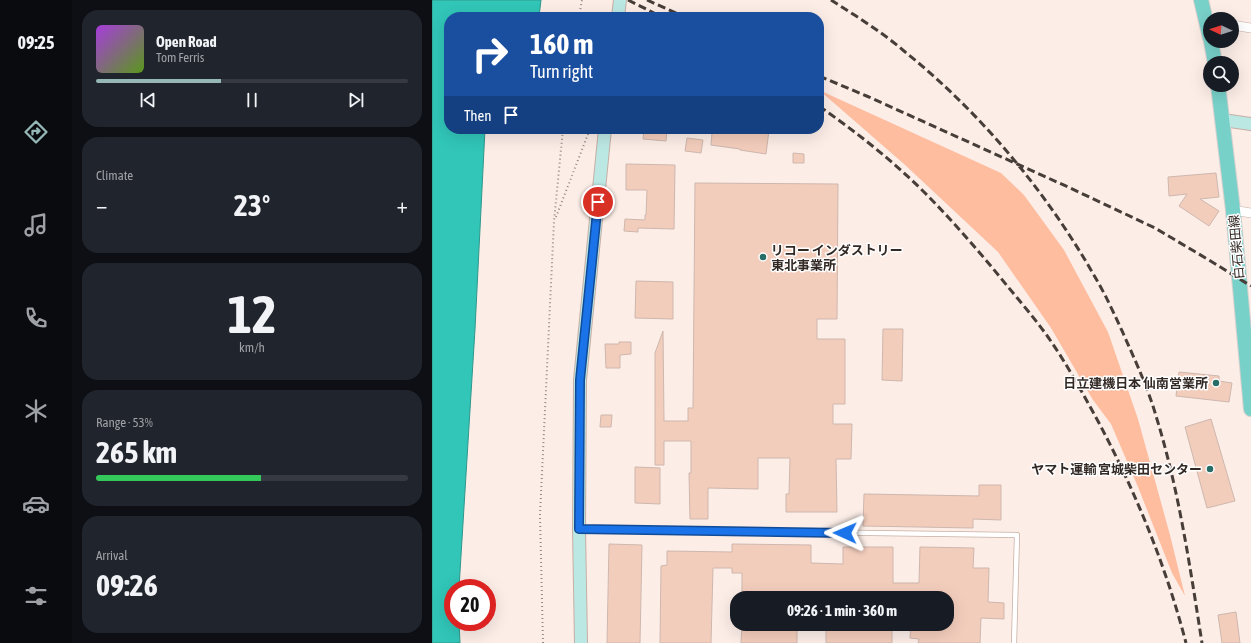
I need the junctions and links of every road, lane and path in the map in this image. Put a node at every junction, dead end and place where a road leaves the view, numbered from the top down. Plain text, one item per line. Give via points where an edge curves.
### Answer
1 (582, 0) edge
2 (620, 0) edge
3 (1201, 0) edge
4 (580, 12) edge
5 (619, 12) edge
6 (1205, 12) edge
7 (1239, 26) edge
8 (1251, 28) edge
9 (1219, 92) edge
10 (1223, 120) junction
11 (1251, 124) edge
12 (563, 134) edge
13 (588, 134) edge
14 (605, 134) edge
15 (1232, 210) junction
16 (1251, 213) edge
17 (554, 221) junction
18 (1251, 408) edge
19 (579, 529) junction
20 (543, 643) edge
21 (581, 643) edge
22 (1014, 643) edge

1 - 4 path
2 - 5 street
3 - 6 main road
7 - 8 street
9 - 10 main road, 白石柴田線
10 - 11 street
10 - 15 main road, 白石柴田線
12 - 17 path
13 - 17 path
14 - 19 street via 580,380
15 - 16 street
15 - 18 main road, 白石柴田線
17 - 20 path via 540,515
19 - 21 street
19 - 22 lane via 1017,535

